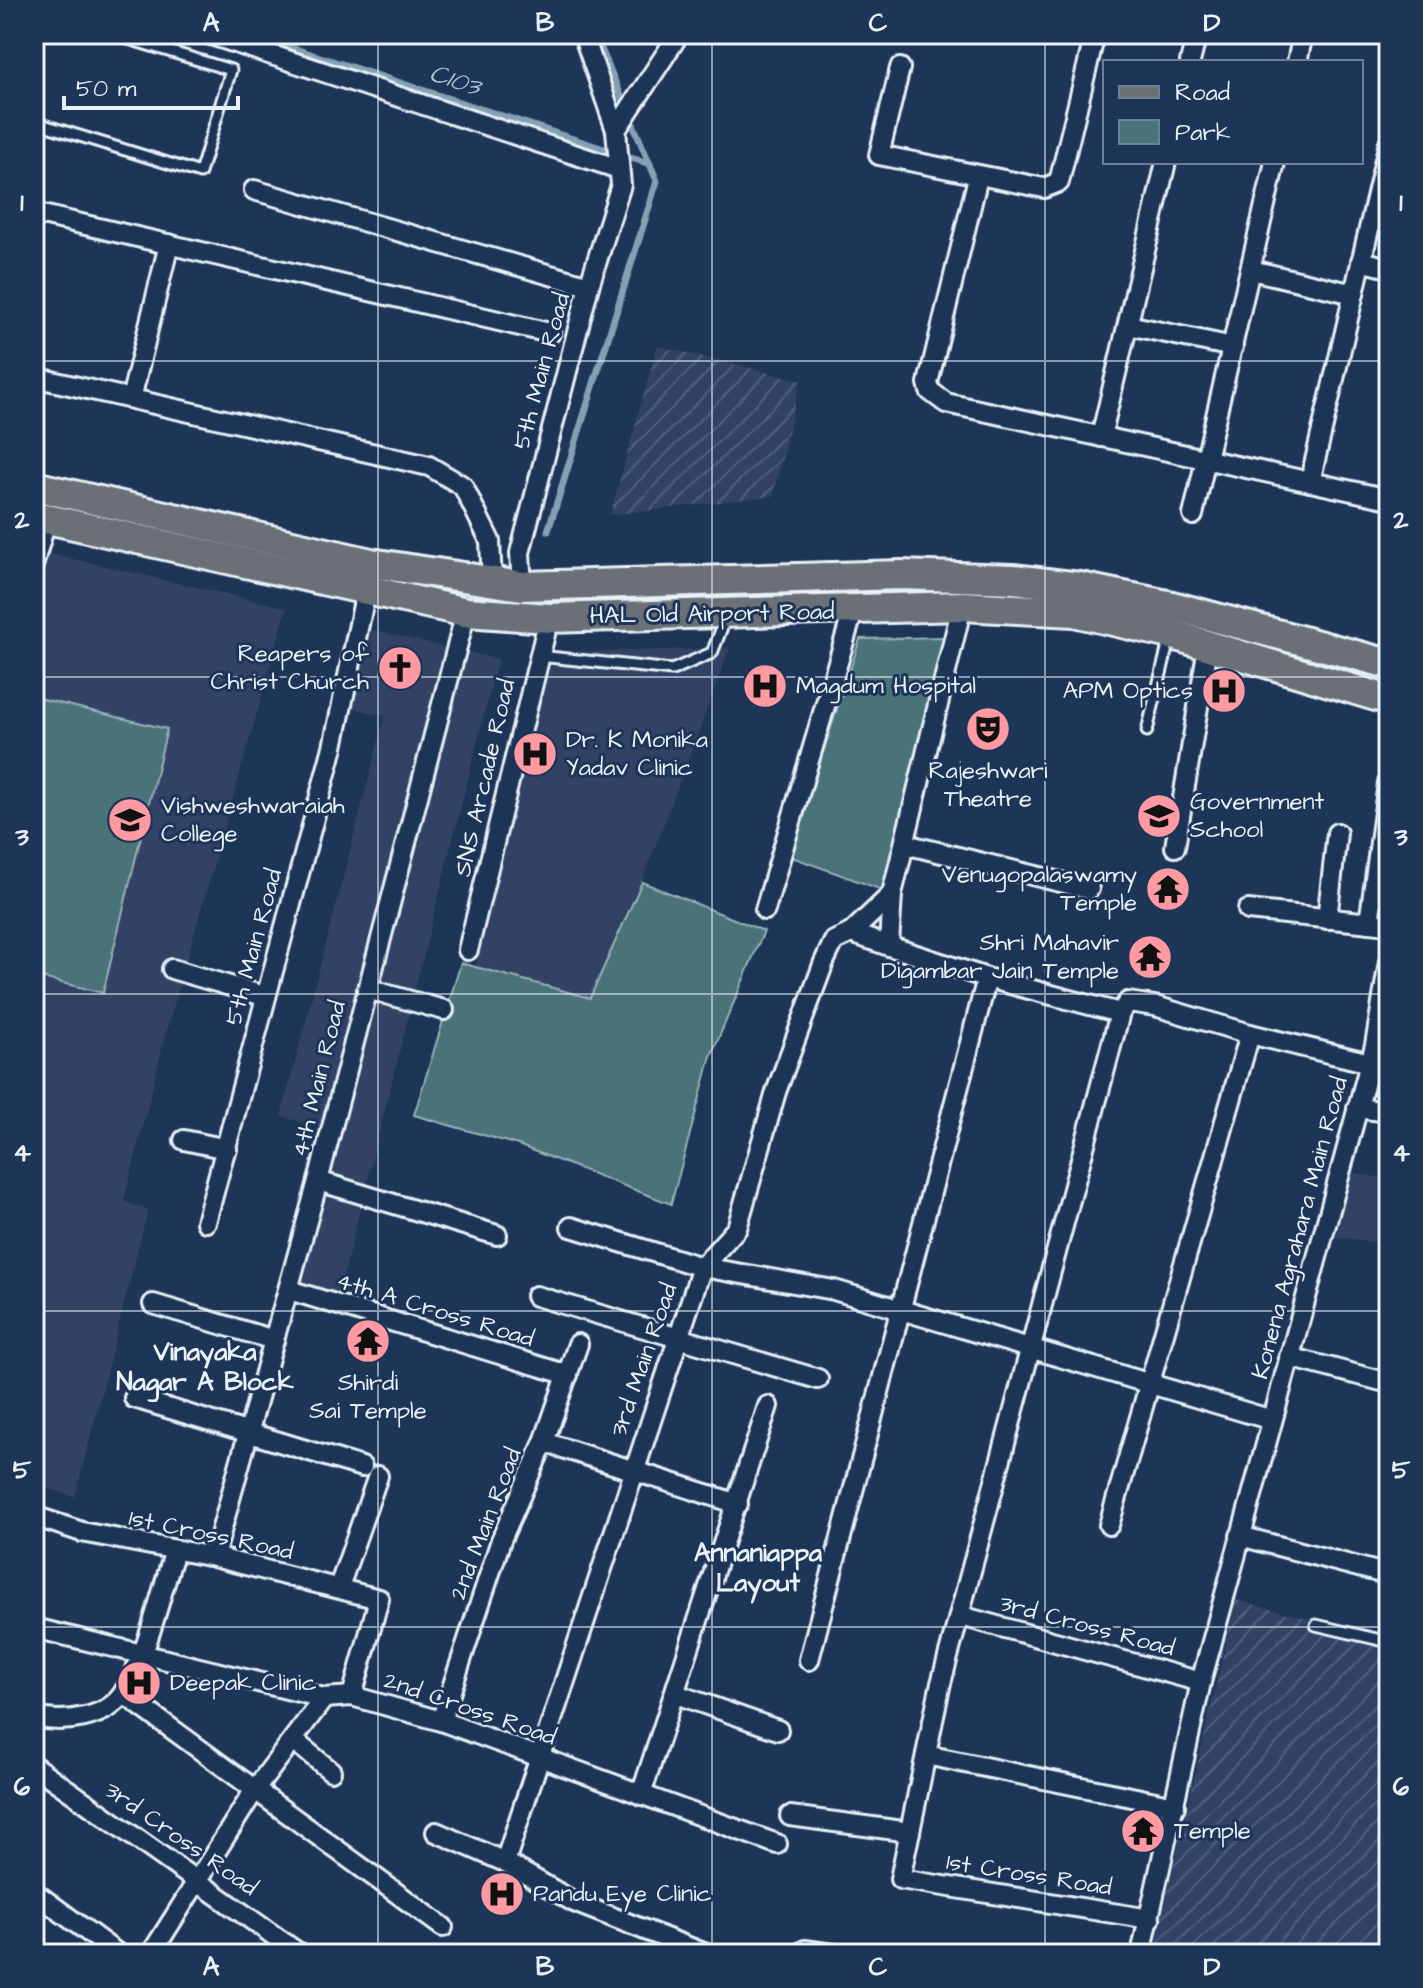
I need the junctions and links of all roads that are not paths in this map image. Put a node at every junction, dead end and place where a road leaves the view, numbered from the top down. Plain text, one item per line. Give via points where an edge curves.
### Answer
1 (112, 34) edge
2 (208, 34) edge
3 (583, 34) edge
4 (679, 34) edge
5 (1095, 34) edge
6 (1197, 34) edge
7 (1303, 34) edge
8 (1190, 60) edge
9 (1297, 60) edge
10 (900, 68) dead end
11 (34, 122) edge
12 (616, 130) junction
13 (1389, 143) edge
14 (1166, 164) edge
15 (1275, 164) edge
16 (619, 169) junction
17 (978, 177) junction
18 (254, 190) dead end
19 (34, 213) edge
20 (169, 244) junction
21 (1361, 261) junction
22 (1389, 268) edge
23 (1251, 270) junction
24 (589, 286) junction
25 (1354, 294) junction
26 (1128, 325) junction
27 (550, 333) dead end
28 (1233, 347) junction
29 (34, 377) edge
30 (131, 399) junction
31 (1101, 437) junction
32 (1206, 459) junction
33 (1310, 482) junction
34 (34, 486) edge
35 (1389, 499) edge
36 (1193, 515) dead end
37 (42, 518) edge
38 (34, 578) edge
39 (492, 582) junction
40 (522, 586) junction
41 (366, 591) junction
42 (1077, 599) junction
43 (962, 606) junction
44 (853, 611) junction
45 (466, 612) junction
46 (727, 614) junction
47 (549, 618) junction
48 (1170, 634) junction
49 (1208, 646) junction
50 (539, 656) junction
51 (1389, 664) edge
52 (1389, 700) edge
53 (1147, 731) dead end
54 (1388, 783) edge
55 (1337, 833) dead end
56 (905, 844) junction
57 (1175, 847) dead end
58 (1089, 889) dead end
59 (892, 894) junction
60 (765, 910) dead end
61 (1248, 910) dead end
62 (1327, 919) junction
63 (1369, 923) junction
64 (1389, 925) edge
65 (851, 933) junction
66 (889, 946) junction
67 (468, 950) dead end
68 (1389, 962) edge
69 (172, 969) dead end
70 (987, 978) junction
71 (367, 989) junction
72 (264, 996) junction
73 (444, 1010) dead end
74 (1120, 1013) junction
75 (1250, 1034) junction
76 (1378, 1052) edge
77 (1357, 1108) junction
78 (1389, 1112) edge
79 (184, 1140) dead end
80 (227, 1149) junction
81 (318, 1181) junction
82 (206, 1222) dead end
83 (571, 1227) dead end
84 (497, 1235) dead end
85 (702, 1267) junction
86 (289, 1290) junction
87 (536, 1296) dead end
88 (153, 1304) dead end
89 (899, 1310) junction
90 (274, 1340) junction
91 (677, 1340) junction
92 (578, 1344) dead end
93 (1032, 1349) junction
94 (1289, 1357) junction
95 (568, 1375) junction
96 (818, 1379) dead end
97 (1389, 1383) edge
98 (1147, 1385) junction
99 (134, 1398) dead end
100 (768, 1406) dead end
101 (1272, 1420) junction
102 (248, 1433) junction
103 (544, 1442) junction
104 (632, 1470) junction
105 (738, 1504) junction
106 (34, 1516) edge
107 (1109, 1525) dead end
108 (1240, 1536) junction
109 (175, 1551) junction
110 (214, 1557) junction
111 (1389, 1575) edge
112 (339, 1587) junction
113 (961, 1616) junction
114 (1316, 1625) dead end
115 (34, 1628) edge
116 (1389, 1642) edge
117 (141, 1651) junction
118 (809, 1660) dead end
119 (1201, 1682) junction
120 (124, 1694) junction
121 (676, 1694) junction
122 (352, 1696) junction
123 (324, 1698) junction
124 (34, 1717) edge
125 (441, 1721) junction
126 (778, 1730) dead end
127 (293, 1740) junction
128 (926, 1755) junction
129 (541, 1758) junction
130 (34, 1766) edge
131 (331, 1771) dead end
132 (254, 1791) junction
133 (641, 1795) junction
134 (1175, 1806) junction
135 (790, 1816) dead end
136 (436, 1832) dead end
137 (910, 1832) junction
138 (777, 1844) dead end
139 (505, 1862) junction
140 (199, 1880) junction
141 (34, 1892) edge
142 (1150, 1919) junction
143 (443, 1927) dead end
144 (118, 1954) edge
145 (151, 1954) edge
146 (300, 1954) edge
147 (706, 1954) edge
148 (799, 1954) edge
149 (833, 1954) edge
150 (1141, 1954) edge

1 - 11 lane via 231,70 200,173
2 - 16 street
3 - 12 street, 5th Main Road
4 - 12 street
5 - 17 street via 1059,182 1036,187
6 - 8 street
7 - 9 street
10 - 17 street via 879,155
12 - 16 street, 5th Main Road
13 - 21 street
14 - 26 street
15 - 23 street
16 - 24 street, 5th Main Road via 621,185
17 - 31 street via 930,391 946,403
18 - 24 street
19 - 20 street
20 - 27 street
20 - 30 street
21 - 22 street
21 - 25 street
23 - 25 street
23 - 28 street
24 - 40 street, 5th Main Road via 520,553
25 - 33 street
26 - 28 street
26 - 31 street
28 - 32 street
29 - 30 street
30 - 39 street via 429,466 463,486 490,541
31 - 32 street
32 - 33 street
32 - 36 street
33 - 35 street
34 - 39 main road, HAL Old Airport Road via 371,563
37 - 38 lane
37 - 41 main road, HAL Old Airport Road
39 - 40 main road, HAL Old Airport Road
40 - 42 main road, HAL Old Airport Road via 902,575 1013,579
41 - 45 main road, HAL Old Airport Road
41 - 72 street, 5th Main Road via 333,747
42 - 43 main road, HAL Old Airport Road
42 - 48 main road, HAL Old Airport Road
42 - 51 main road, HAL Old Airport Road via 1172,606
43 - 44 main road, HAL Old Airport Road
43 - 56 street
44 - 46 main road, HAL Old Airport Road
44 - 60 street
45 - 47 main road, HAL Old Airport Road
45 - 71 street, 4th Main Road
46 - 47 main road, HAL Old Airport Road
46 - 50 lane via 712,653 672,670
47 - 50 street, SNS Arcade Road
48 - 49 main road, HAL Old Airport Road
48 - 53 lane
49 - 52 main road, HAL Old Airport Road
49 - 57 street
50 - 67 street, SNS Arcade Road
54 - 63 street
55 - 62 street
56 - 58 street
56 - 59 street
59 - 65 street, 3rd Main Road
59 - 66 street
61 - 62 street
62 - 63 street
63 - 64 street
65 - 66 street
65 - 85 street, 3rd Main Road via 834,941 824,962 776,1092 737,1228
66 - 70 street, Konena Agrahara Main Road
68 - 76 street
69 - 72 street
70 - 74 street, Konena Agrahara Main Road
70 - 89 street
71 - 73 street
71 - 81 street, 4th Main Road
72 - 80 street, 5th Main Road
74 - 75 street, Konena Agrahara Main Road via 1128,1002 1155,1006
74 - 93 street
75 - 76 street, Konena Agrahara Main Road
75 - 98 street
76 - 77 street, Konena Agrahara Main Road
77 - 78 street
77 - 94 street, Konena Agrahara Main Road
79 - 80 street
80 - 82 street, 5th Main Road
81 - 84 street
81 - 86 street, 4th Main Road
83 - 85 street
85 - 89 street via 834,1290
85 - 91 street, 3rd Main Road
86 - 90 street, 4th Main Road
86 - 95 street, 4th A Cross Road
87 - 91 street
88 - 90 street
89 - 93 street
89 - 118 street
90 - 102 street, 4th Main Road
91 - 96 street
91 - 104 street, 3rd Main Road
92 - 95 street, 2nd Main Road
93 - 98 street
93 - 113 street
94 - 97 street
94 - 101 street, Konena Agrahara Main Road
95 - 103 street, 2nd Main Road
98 - 101 street
98 - 107 street
99 - 102 street
100 - 105 street
101 - 108 street, Konena Agrahara Main Road
102 - 110 street, 4th Main Road
102 - 112 street via 370,1472
103 - 104 street
103 - 125 street, 2nd Main Road via 501,1540
104 - 105 street
104 - 129 street, 3rd Main Road
105 - 121 street
106 - 109 street, 1st Cross Road
108 - 111 street
108 - 119 street, Konena Agrahara Main Road
109 - 110 street, 1st Cross Road
109 - 117 street
110 - 112 street, 1st Cross Road
112 - 122 street, 1st Cross Road via 379,1599
113 - 119 street, 3rd Cross Road
113 - 128 street
114 - 116 lane
115 - 117 street, 2nd Cross Road
117 - 120 street
117 - 123 street, 2nd Cross Road
119 - 134 street, Konena Agrahara Main Road
120 - 124 street via 83,1718
120 - 132 street
121 - 126 street
121 - 133 street
122 - 123 street, 2nd Cross Road
122 - 125 street, 2nd Cross Road
123 - 127 street
125 - 129 street, 2nd Cross Road
127 - 131 street
127 - 132 street
128 - 134 street
128 - 137 street
129 - 133 street, 2nd Cross Road
129 - 139 street, 3rd Main Road
130 - 140 street, 3rd Cross Road
132 - 140 street
132 - 143 street
133 - 138 street, 2nd Cross Road
134 - 142 street, Konena Agrahara Main Road
135 - 137 street
136 - 139 street
137 - 142 street, 1st Cross Road via 900,1879
139 - 147 street via 574,1902
140 - 145 street
140 - 146 street, 3rd Cross Road
141 - 144 street
142 - 150 street, Konena Agrahara Main Road
148 - 149 street

